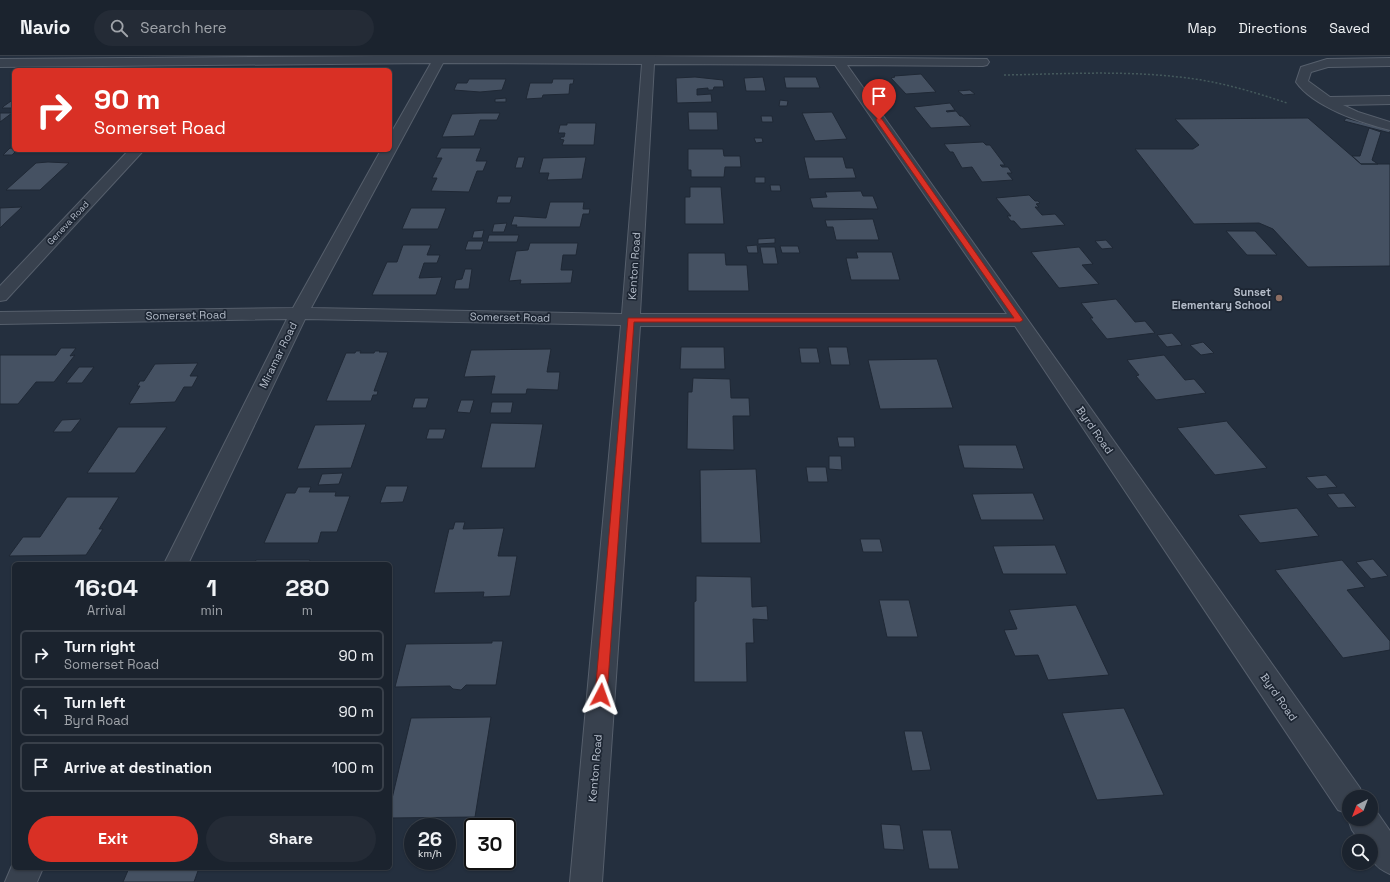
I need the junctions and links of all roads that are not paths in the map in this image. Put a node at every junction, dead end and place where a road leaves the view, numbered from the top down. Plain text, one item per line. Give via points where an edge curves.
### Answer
1 (223, 58) edge
2 (649, 58) edge
3 (438, 59) junction
4 (839, 62) junction
5 (983, 62) dead end
6 (1390, 62) edge
7 (0, 63) edge
8 (13, 63) junction
9 (214, 68) edge
10 (0, 72) edge
11 (1390, 100) edge
12 (1325, 101) junction
13 (1390, 126) edge
14 (392, 143) edge
15 (135, 152) edge
16 (387, 152) edge
17 (0, 296) edge
18 (299, 313) junction
19 (0, 318) edge
20 (630, 320) junction
21 (1020, 320) junction
22 (177, 562) edge
23 (1343, 790) edge
24 (1368, 826) edge
25 (1390, 858) edge
26 (27, 870) edge
27 (21, 882) edge
28 (586, 882) edge

1 - 3 street
1 - 8 street
1 - 9 street
2 - 3 street
2 - 4 street
2 - 20 street, Kenton Road
3 - 14 street
4 - 5 street
4 - 21 street, Byrd Road
6 - 12 street via 1327,63 1305,70 1302,82
7 - 8 street
8 - 10 street
11 - 12 street
12 - 13 street via 1360,118
15 - 17 street, Geneva Road
16 - 18 street, Miramar Road
18 - 19 street, Somerset Road
18 - 20 street, Somerset Road
18 - 22 street, Miramar Road
20 - 21 street, Somerset Road
20 - 28 street, Kenton Road
21 - 23 street, Byrd Road
24 - 25 street
26 - 27 street

